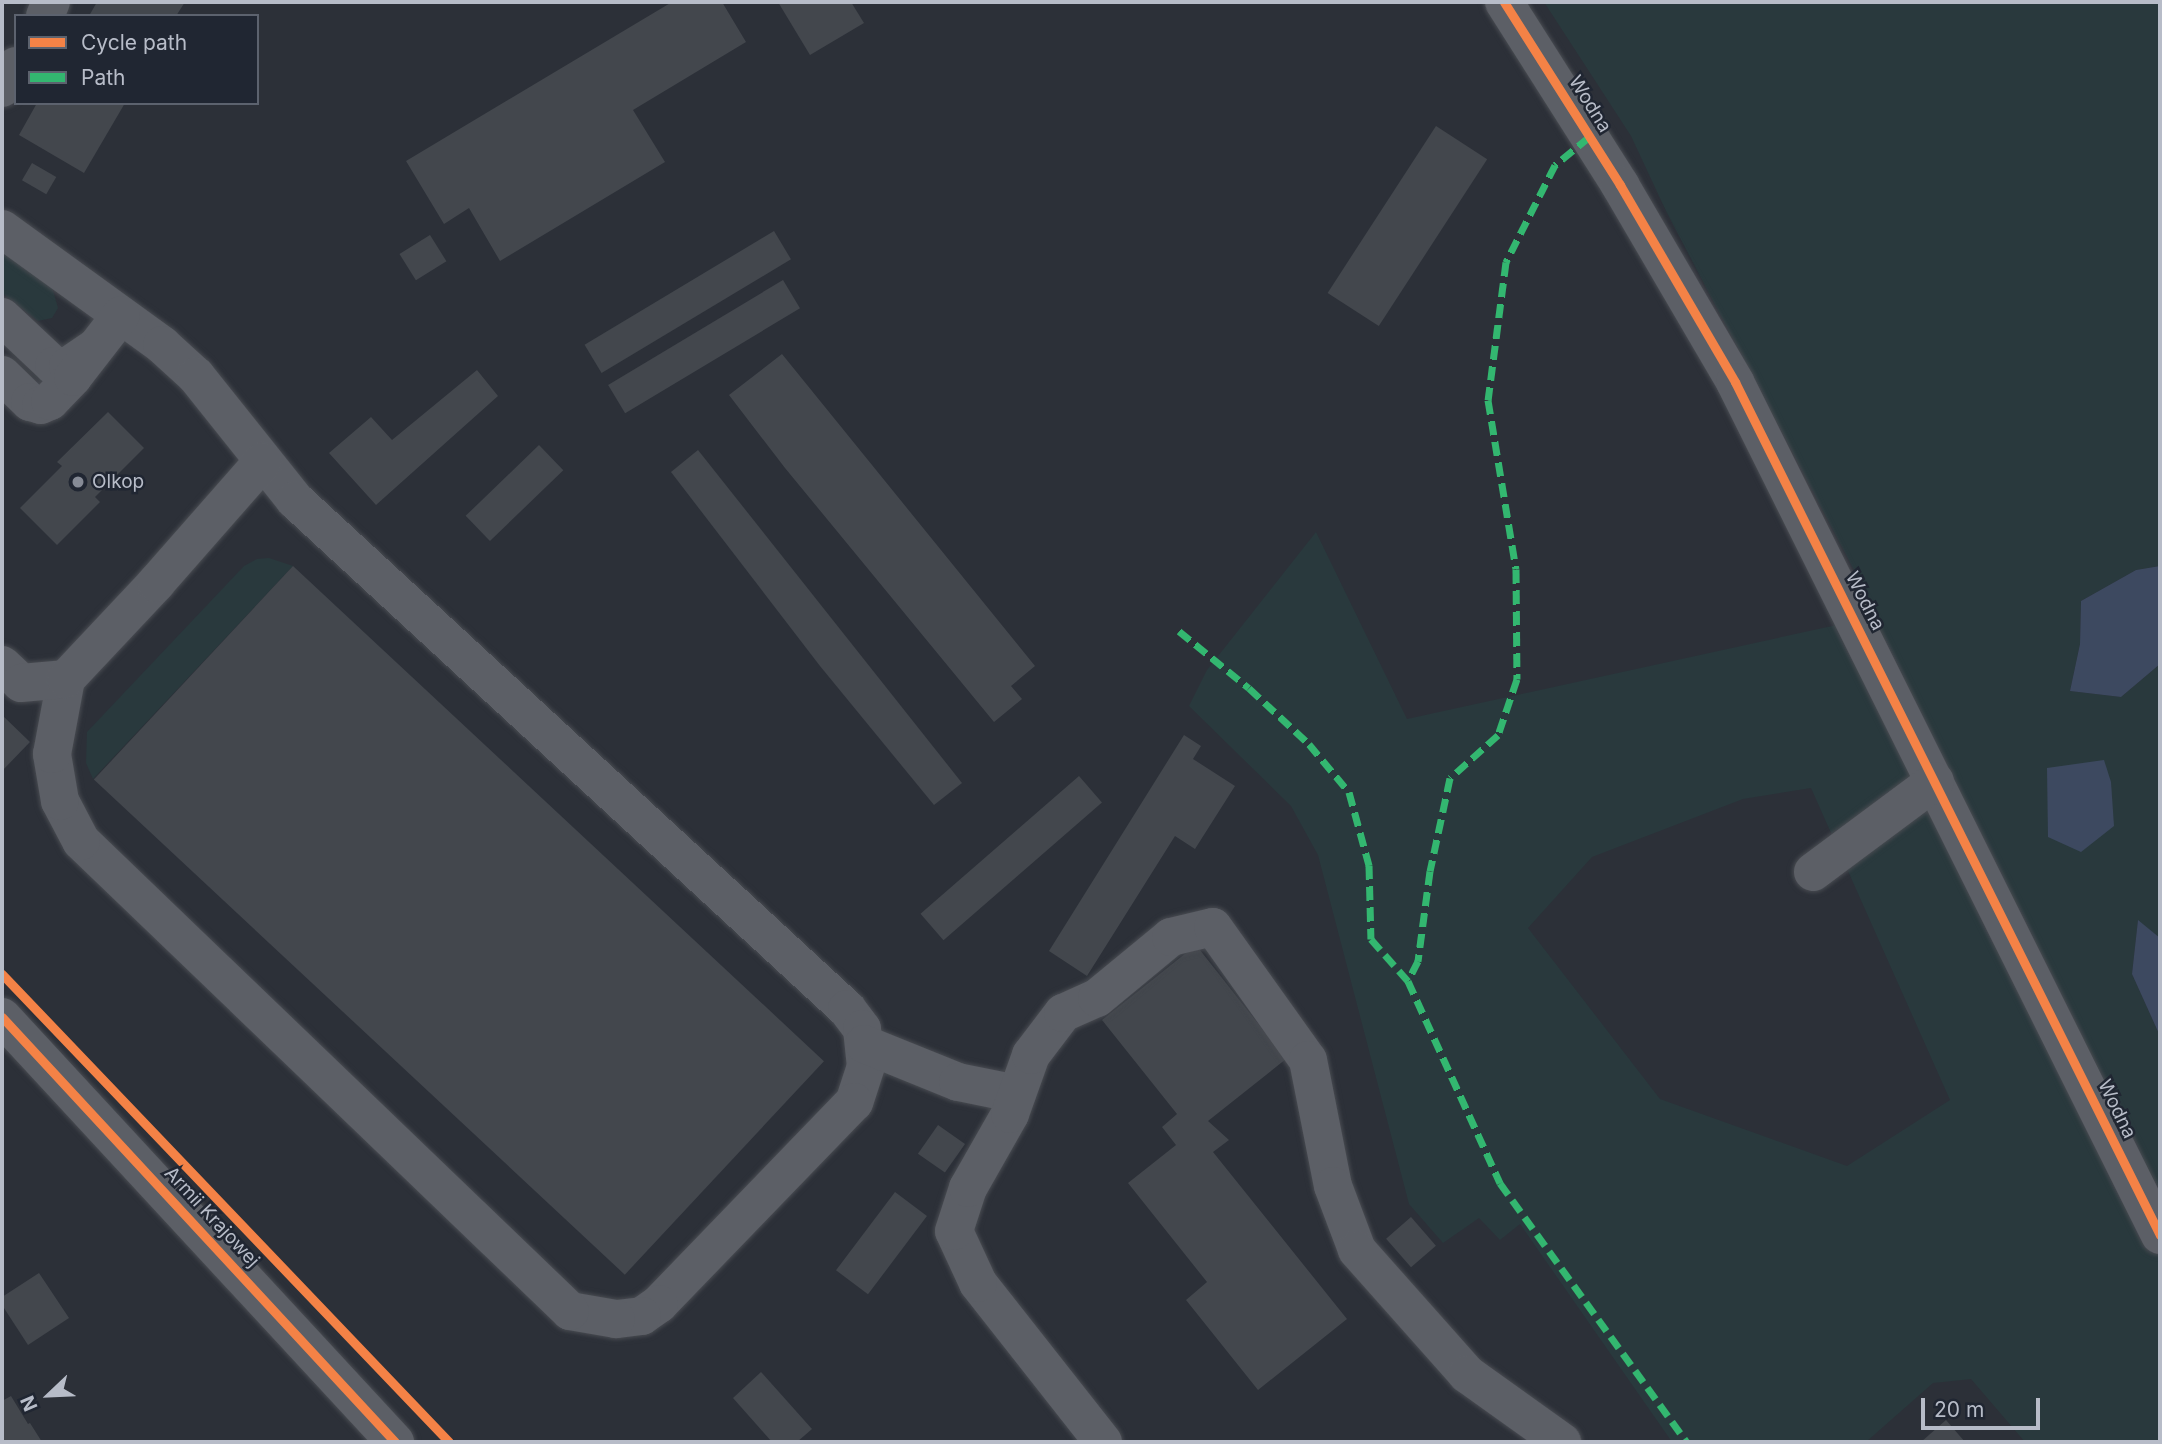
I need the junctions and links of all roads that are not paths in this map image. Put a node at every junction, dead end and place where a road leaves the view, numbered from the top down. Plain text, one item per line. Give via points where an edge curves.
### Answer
1 (1504, 2) edge
2 (14, 69) edge
3 (2, 88) edge
4 (2, 229) edge
5 (121, 315) junction
6 (2, 317) edge
7 (97, 347) junction
8 (2, 375) edge
9 (50, 401) junction
10 (2, 411) edge
11 (263, 461) junction
12 (2, 665) edge
13 (66, 679) junction
14 (1935, 781) junction
15 (1813, 872) dead end
16 (2, 1017) edge
17 (864, 1044) junction
18 (1017, 1094) junction
19 (2160, 1236) edge
20 (395, 1442) edge
21 (1103, 1442) edge
22 (1562, 1442) edge

1 - 14 street, Wodna via 1620,184 1735,382
2 - 3 street
4 - 5 street
5 - 7 street
5 - 11 street via 196,376
6 - 7 street via 54,366 68,366
7 - 9 street
8 - 9 street via 30,402 41,405
9 - 10 street via 30,421 19,422
11 - 13 street
11 - 17 street via 295,500 847,1009 862,1028
12 - 13 street via 21,683
13 - 17 street via 52,754 60,802 81,841 570,1311 615,1319 642,1316 659,1304 854,1102 866,1066
14 - 15 street
14 - 19 street, Wodna
16 - 20 street, Armii Krajowej
17 - 18 street via 958,1082
18 - 21 street via 968,1188 954,1231 978,1283
18 - 22 street via 1031,1055 1063,1013 1097,998 1171,937 1213,927 1308,1060 1333,1186 1357,1250 1467,1374

